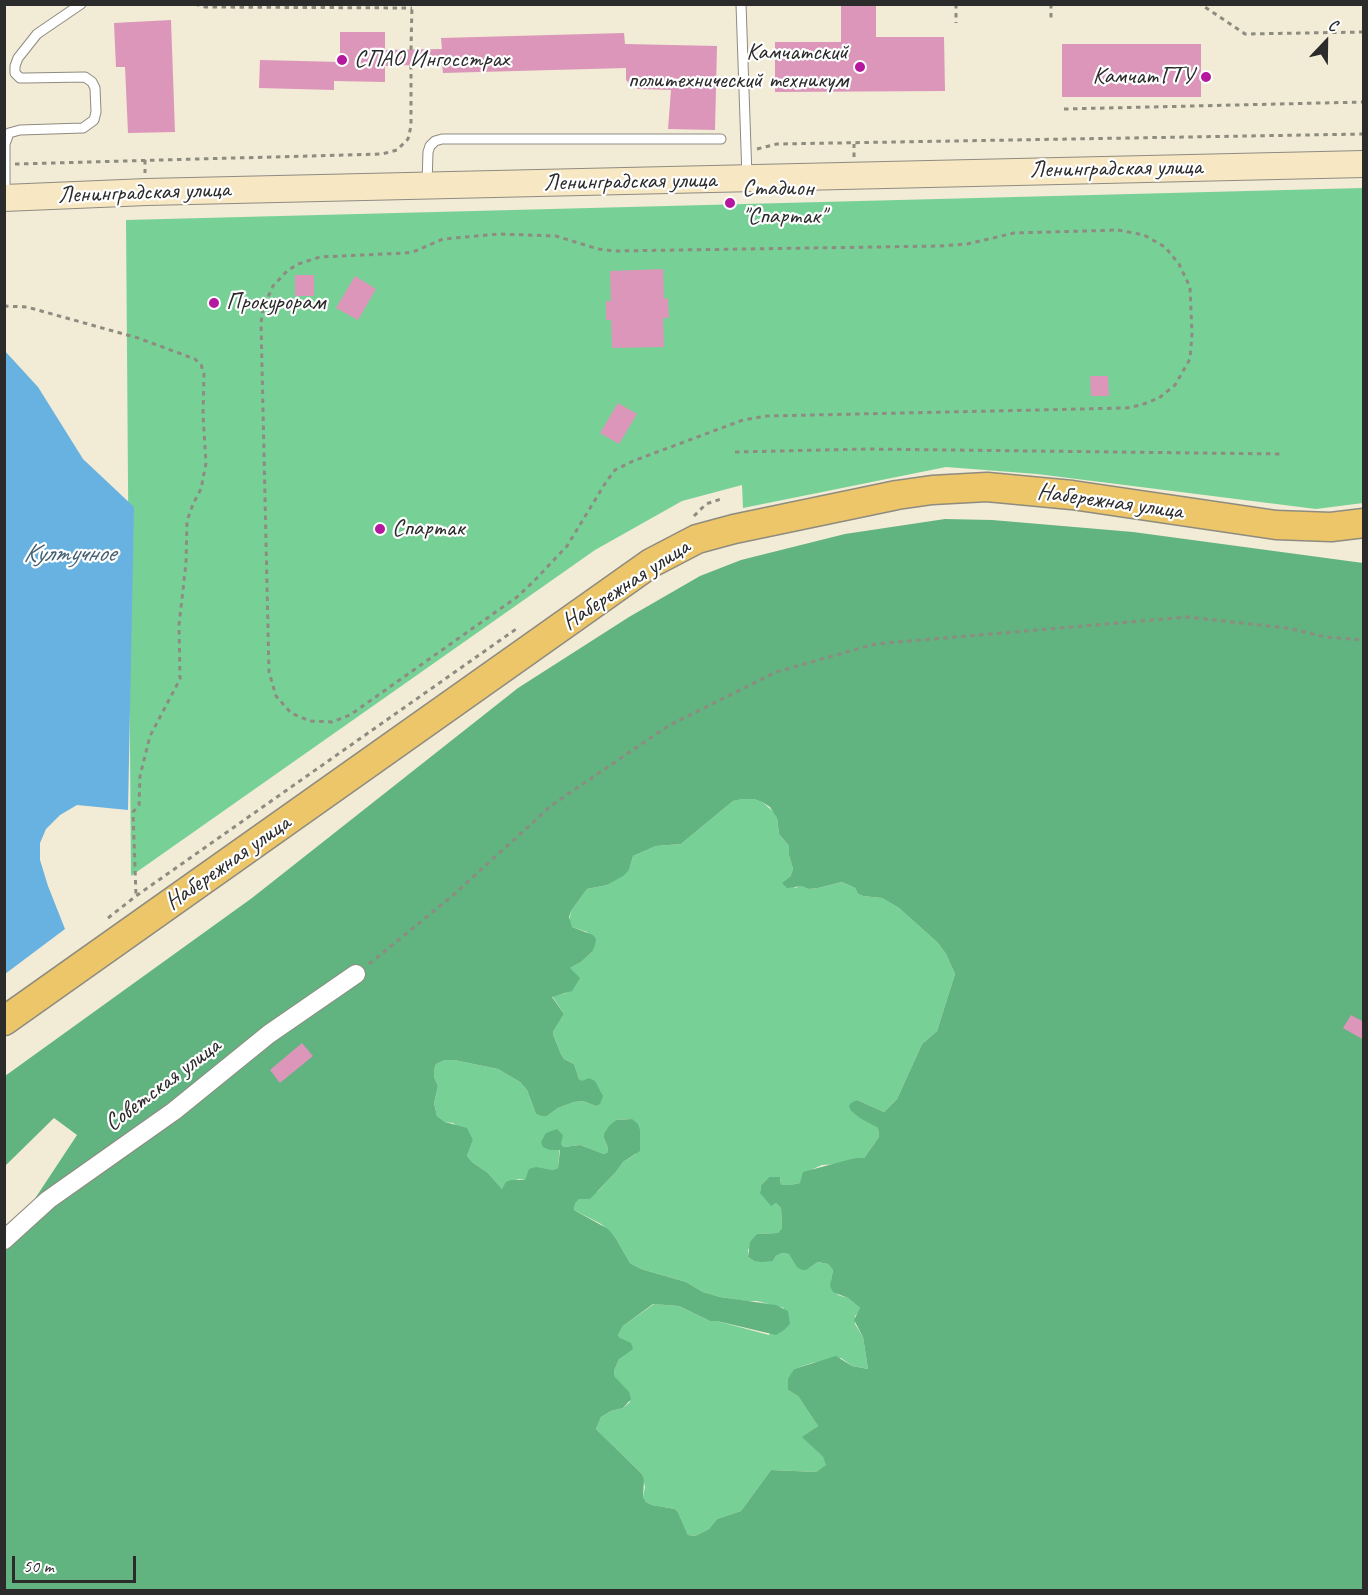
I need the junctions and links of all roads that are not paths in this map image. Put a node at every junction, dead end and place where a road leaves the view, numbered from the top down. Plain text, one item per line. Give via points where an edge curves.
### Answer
1 (81, 4) edge
2 (741, 4) edge
3 (721, 139) dead end
4 (5, 164) edge
5 (1364, 164) edge
6 (747, 179) junction
7 (427, 186) junction
8 (5, 198) edge
9 (1364, 523) edge
10 (356, 974) road end
11 (4, 1021) edge
12 (4, 1240) edge

1 - 4 lane via 37,34 18,58 15,73 20,78 85,77 95,88 94,120 83,128 12,131 7,137
2 - 6 lane
3 - 7 lane via 442,139 430,146 428,152
4 - 8 lane
5 - 6 main road, Ленинградская улица
6 - 7 main road, Ленинградская улица
7 - 8 main road, Ленинградская улица
9 - 11 main road, Набережная улица via 1276,525 1072,495 987,488 897,495 697,539 651,563
10 - 12 street, Советская улица via 269,1034 174,1110 48,1200

